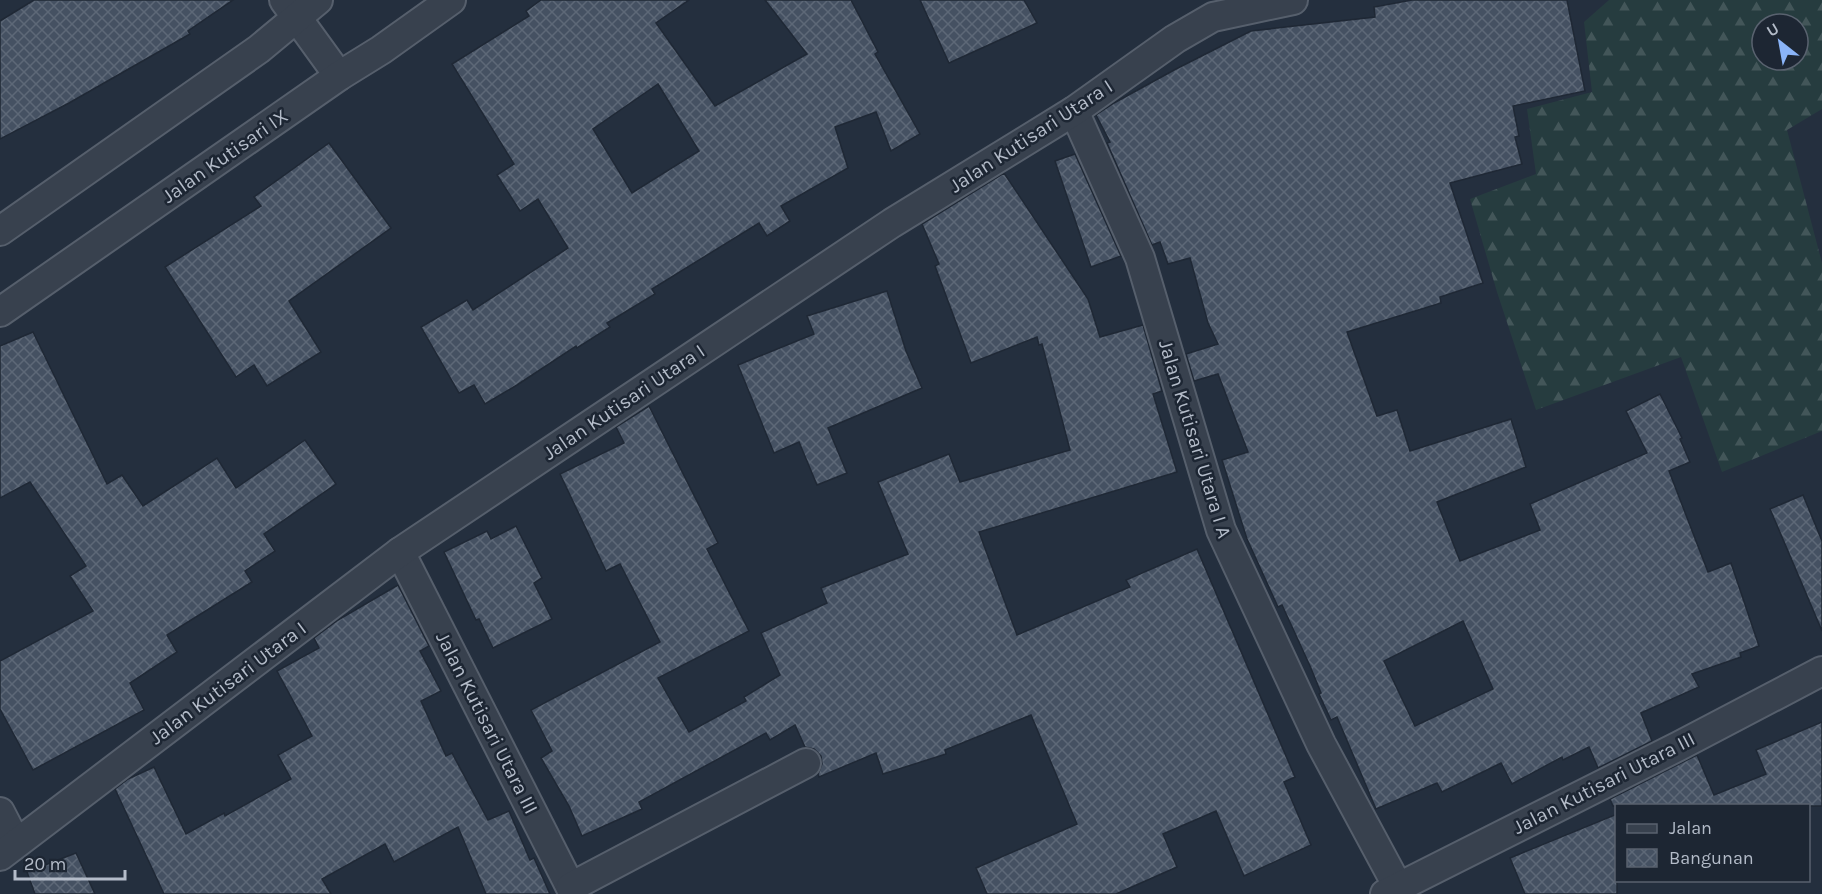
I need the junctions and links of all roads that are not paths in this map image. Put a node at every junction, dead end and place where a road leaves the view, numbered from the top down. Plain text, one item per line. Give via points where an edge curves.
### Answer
1 (318, 0) edge
2 (451, 0) edge
3 (1293, 0) edge
4 (302, 25) edge
5 (339, 76) junction
6 (1074, 111) junction
7 (3, 223) edge
8 (0, 312) edge
9 (400, 552) junction
10 (1822, 671) edge
11 (806, 763) dead end
12 (0, 812) edge
13 (8, 849) edge
14 (1392, 890) edge
15 (573, 891) edge

1 - 4 street
2 - 5 street, Jalan Kutisari IX
3 - 6 street, Jalan Kutisari Utara I via 1213,17 1175,39
4 - 5 street
4 - 7 street via 259,49
5 - 8 street, Jalan Kutisari IX
6 - 9 street, Jalan Kutisari Utara I via 892,223
6 - 14 street, Jalan Kutisari Utara I A via 1140,258 1221,530
9 - 13 street, Jalan Kutisari Utara I
9 - 15 street, Jalan Kutisari Utara III
10 - 14 street, Jalan Kutisari Utara III
11 - 15 street
12 - 13 street, Jalan Kutisari Utara I

